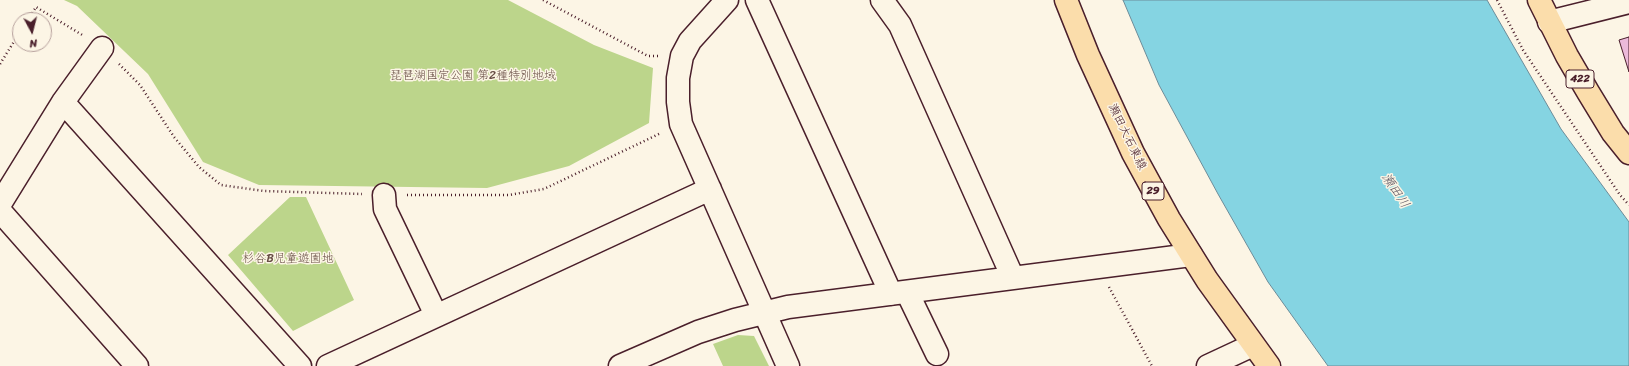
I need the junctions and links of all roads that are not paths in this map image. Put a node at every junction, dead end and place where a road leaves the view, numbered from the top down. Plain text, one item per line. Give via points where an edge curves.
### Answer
1 (726, 0) edge
2 (757, 0) edge
3 (882, 0) edge
4 (1066, 0) edge
5 (1539, 0) edge
6 (1629, 2) edge
7 (1549, 22) junction
8 (102, 48) road end
9 (64, 102) junction
10 (1629, 153) edge
11 (710, 189) junction
12 (384, 195) road end
13 (0, 204) edge
14 (0, 212) edge
15 (1191, 255) junction
16 (1013, 278) junction
17 (899, 293) junction
18 (764, 312) junction
19 (436, 315) junction
20 (1253, 345) junction
21 (936, 354) dead end
22 (137, 366) edge
23 (300, 366) edge
24 (328, 366) edge
25 (620, 366) edge
26 (788, 366) edge
27 (1208, 366) edge
28 (1269, 366) edge

1 - 11 street via 690,41 682,56 678,78 681,124
2 - 17 street
3 - 16 street via 900,26
4 - 15 main road, 瀬田大石東線 / 29 via 1133,153
5 - 7 main road, 422
6 - 7 street
7 - 10 main road, 422 via 1613,133
8 - 9 street
9 - 13 street
9 - 23 street
11 - 18 street
11 - 19 street
12 - 19 street via 384,210
14 - 22 street
15 - 16 street
15 - 20 main road, 瀬田大石東線 / 29
16 - 17 street
17 - 18 street
17 - 21 street
18 - 25 street via 698,332
18 - 26 street
19 - 24 street
20 - 27 street
20 - 28 main road, 瀬田大石東線 / 29

